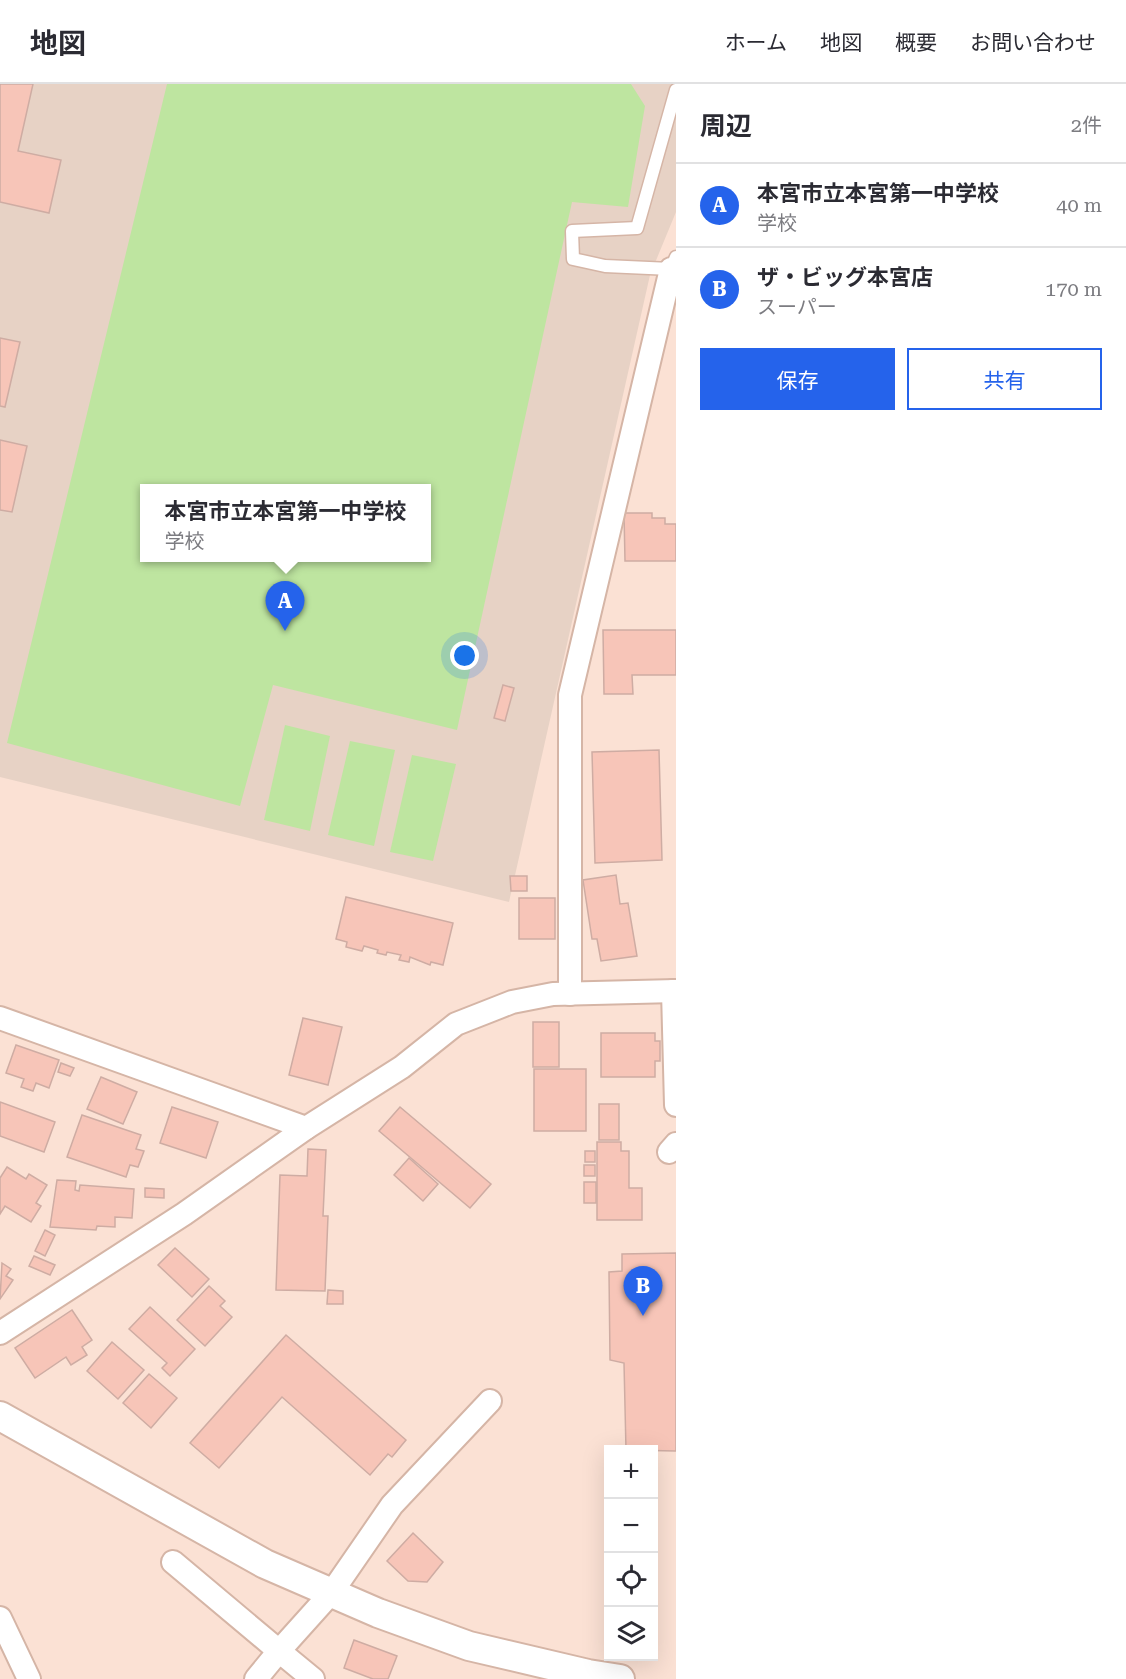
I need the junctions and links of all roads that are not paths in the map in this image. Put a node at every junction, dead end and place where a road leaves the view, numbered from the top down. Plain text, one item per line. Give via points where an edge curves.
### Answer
1 (676, 86) edge
2 (674, 265) edge
3 (675, 991) edge
4 (570, 994) junction
5 (0, 1018) edge
6 (676, 1105) edge
7 (306, 1128) junction
8 (0, 1333) edge
9 (490, 1401) dead end
10 (0, 1416) edge
11 (174, 1563) dead end
12 (332, 1592) junction
13 (0, 1618) edge
14 (279, 1651) junction
15 (588, 1677) edge
16 (29, 1679) edge
17 (256, 1679) edge
18 (314, 1679) edge
19 (620, 1679) edge

1 - 2 lane via 637,228 572,231 573,260 605,266
2 - 4 street via 570,695
3 - 4 street
3 - 6 street
4 - 7 street via 512,1002 465,1020 402,1067
5 - 7 street
7 - 8 street via 184,1214
9 - 12 street via 392,1505
10 - 12 street via 265,1564
11 - 14 street
12 - 14 street
12 - 15 street via 469,1646
13 - 16 street
14 - 17 street
14 - 18 street
15 - 19 street

